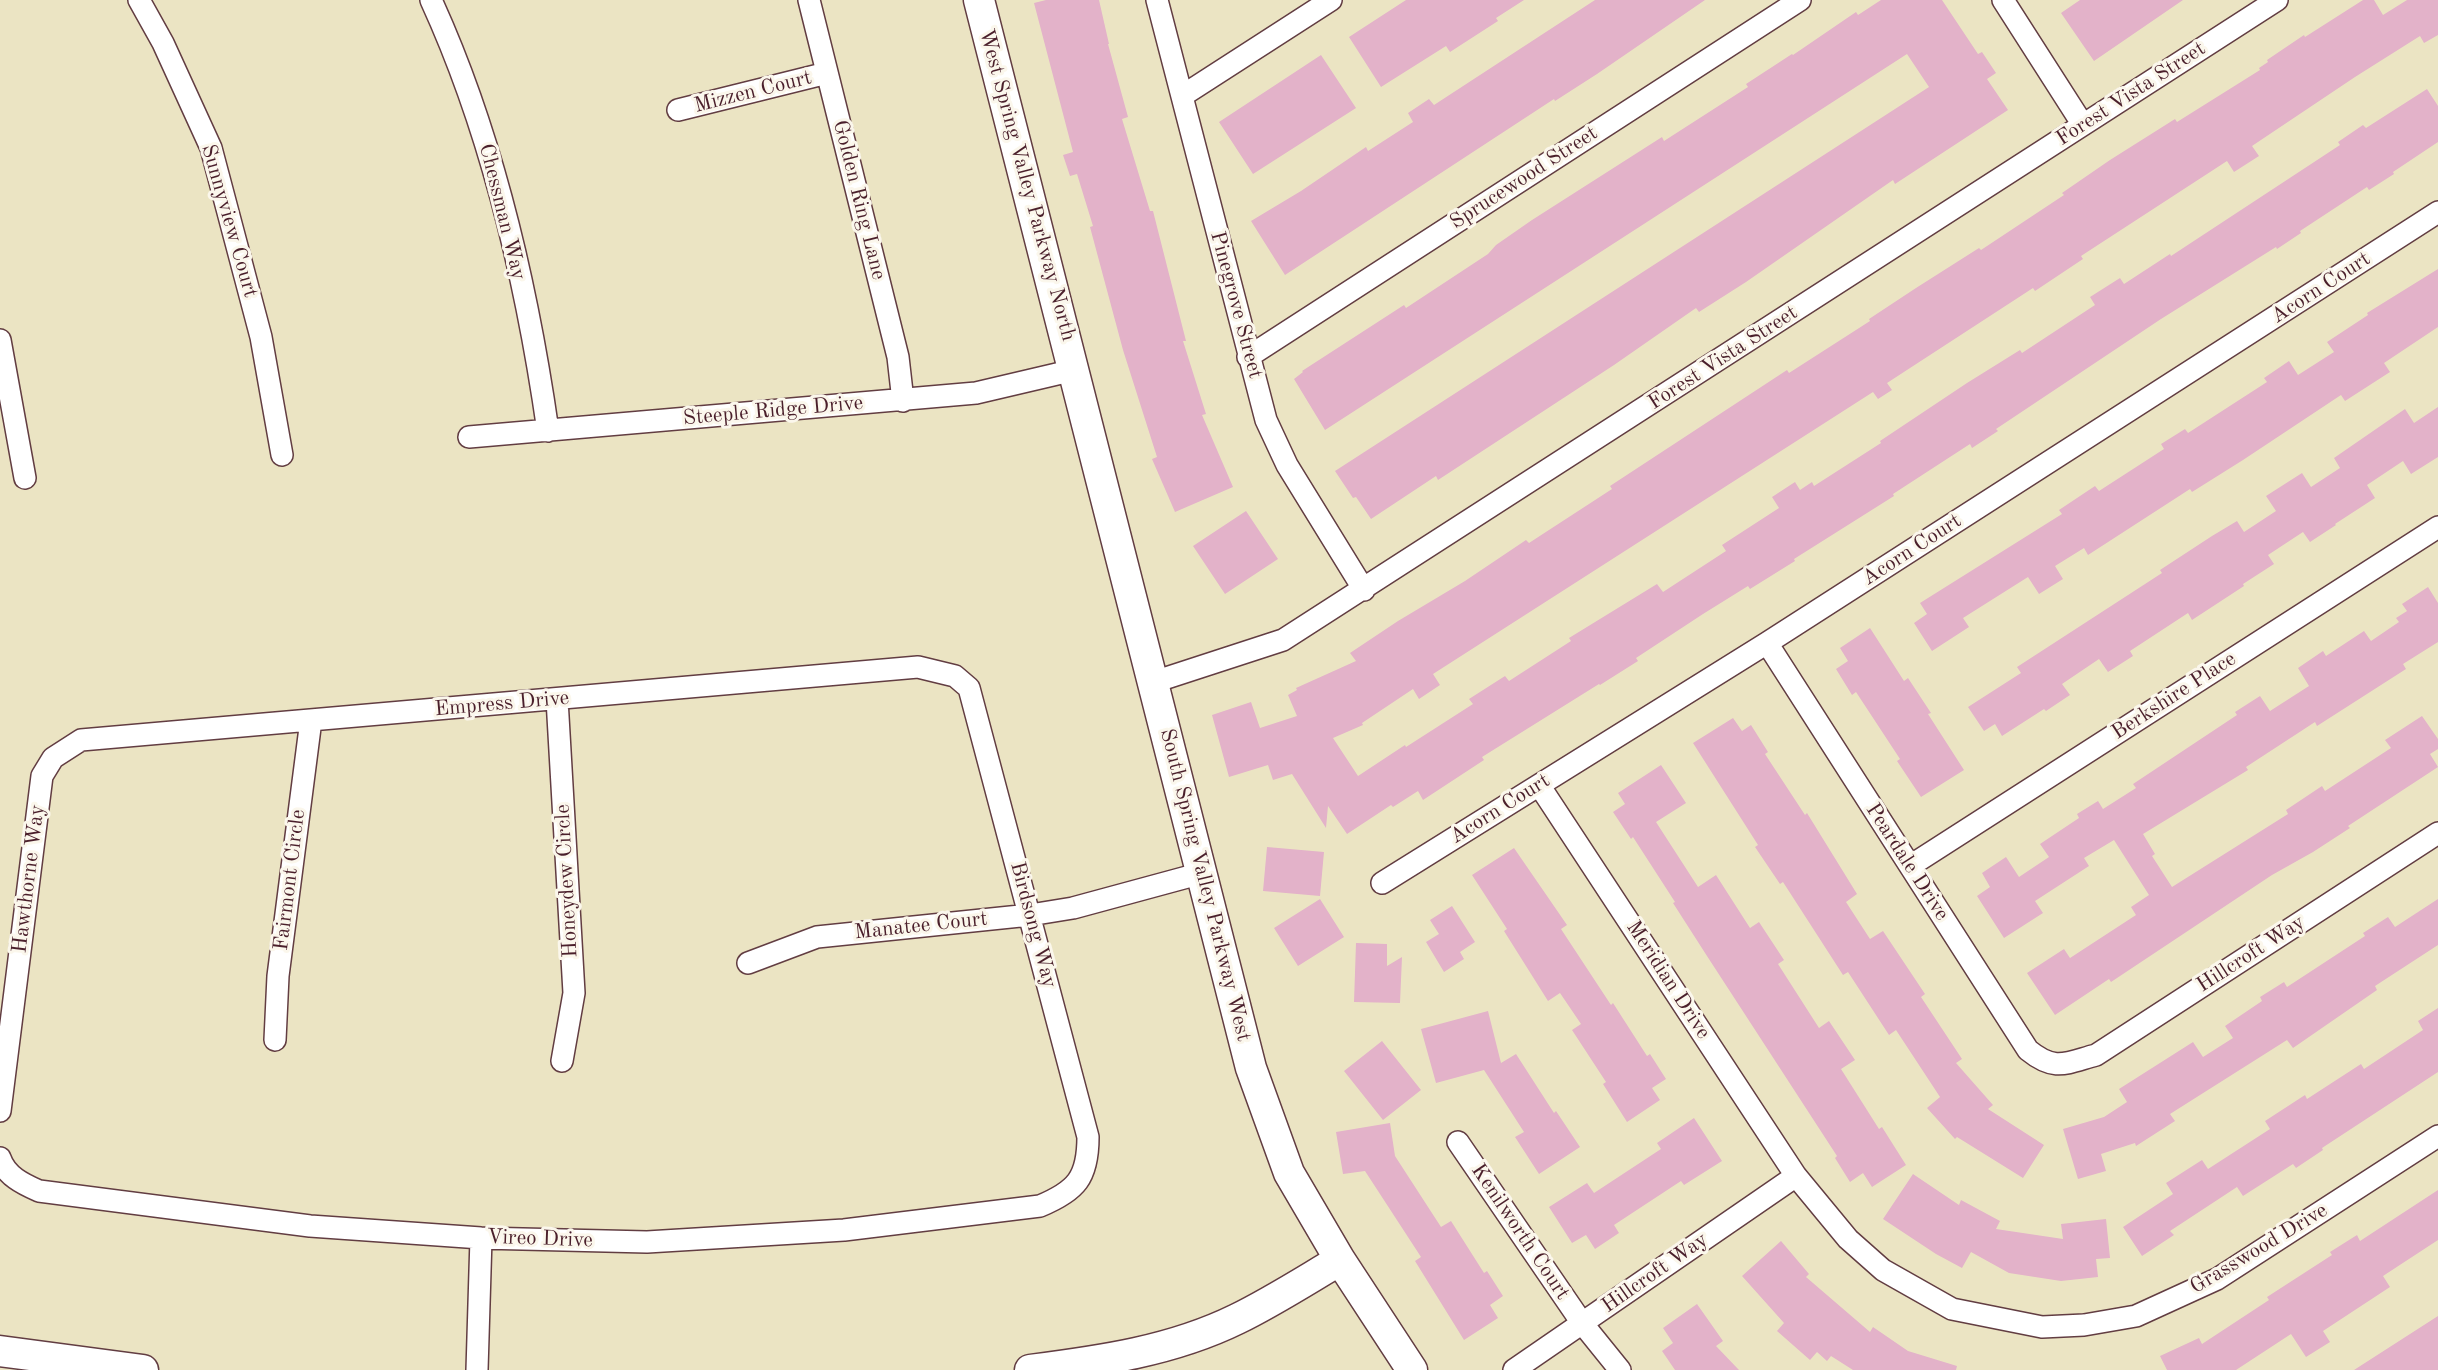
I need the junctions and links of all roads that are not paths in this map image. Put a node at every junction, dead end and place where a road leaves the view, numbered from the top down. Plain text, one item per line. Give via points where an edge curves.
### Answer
1 (139, 0) edge
2 (431, 0) edge
3 (809, 0) edge
4 (979, 0) edge
5 (1157, 0) edge
6 (1331, 0) edge
7 (1800, 0) edge
8 (2003, 0) edge
9 (2277, 0) edge
10 (827, 73) junction
11 (1182, 96) junction
12 (678, 110) dead end
13 (2083, 125) junction
14 (2438, 212) edge
15 (0, 340) edge
16 (1248, 357) junction
17 (1074, 370) junction
18 (903, 400) junction
19 (548, 430) junction
20 (470, 437) dead end
21 (282, 455) dead end
22 (25, 478) dead end
23 (2438, 527) edge
24 (1365, 590) junction
25 (1767, 643) junction
26 (955, 676) joint
27 (1154, 682) junction
28 (557, 699) junction
29 (311, 720) junction
30 (53, 758) joint
31 (1539, 785) junction
32 (2438, 833) edge
33 (1910, 866) junction
34 (1202, 873) junction
35 (1382, 883) dead end
36 (1030, 915) junction
37 (748, 963) dead end
38 (275, 1040) dead end
39 (562, 1061) dead end
40 (2060, 1065) joint
41 (0, 1111) edge
42 (2438, 1136) edge
43 (1458, 1142) dead end
44 (1, 1162) edge
45 (1796, 1176) junction
46 (1080, 1180) joint
47 (481, 1238) junction
48 (1340, 1260) junction
49 (1582, 1323) junction
50 (0, 1352) edge
51 (143, 1370) edge
52 (477, 1370) edge
53 (1030, 1370) edge
54 (1412, 1370) edge
55 (1514, 1370) edge
56 (1620, 1370) edge

1 - 21 street, Sunnyview Court via 211,148 261,337
2 - 19 street, Chessman Way via 492,164 536,350
3 - 10 street, Golden Ring Lane
4 - 17 street, West Spring Valley Parkway North
5 - 11 street, Pinegrove Street
6 - 11 street
7 - 16 street, Sprucewood Street
8 - 13 street
9 - 13 street, Forest Vista Street
10 - 12 street, Mizzen Court
10 - 18 street, Golden Ring Lane via 898,357
11 - 16 street, Pinegrove Street
13 - 24 street, Forest Vista Street
14 - 25 street, Acorn Court
15 - 22 street
16 - 24 street, Pinegrove Street via 1266,420 1287,465
17 - 18 street, Steeple Ridge Drive via 976,393
17 - 27 street, South Spring Valley Parkway West
18 - 19 street, Steeple Ridge Drive
19 - 20 street, Steeple Ridge Drive
23 - 33 street, Berkshire Place
24 - 27 street, Forest Vista Street via 1283,640
25 - 31 street, Acorn Court
25 - 33 street, Peardale Drive
26 - 28 street, Empress Drive via 918,667
26 - 36 street, Birdsong Way via 969,688
27 - 34 street, South Spring Valley Parkway West
28 - 29 street, Empress Drive
28 - 39 street, Honeydew Circle via 574,993
29 - 30 street, Empress Drive via 81,740
29 - 38 street, Fairmont Circle via 278,976
30 - 41 street, Hawthorne Way via 42,776
31 - 35 street, Acorn Court
31 - 45 street, Meridian Drive
32 - 40 street, Hillcroft Way via 2096,1055
33 - 40 street, Peardale Drive via 2028,1050 2042,1061
34 - 36 street, Manatee Court via 1073,908
34 - 48 street, South Spring Valley Parkway West via 1251,1068 1289,1173
36 - 37 street, Manatee Court via 817,938
36 - 46 street, Birdsong Way via 1088,1137 1088,1159
42 - 45 street, Grasswood Drive via 2217,1279 2136,1316 2084,1325 2042,1327 1952,1309 1883,1270 1848,1239
43 - 49 street, Kenilworth Court
44 - 47 street, Vireo Drive via 18,1182 39,1191 310,1226
45 - 49 street, Hillcroft Way
46 - 47 street, Vireo Drive via 1064,1196 1040,1206 844,1230 647,1242
47 - 52 street
48 - 53 street via 1236,1320 1167,1345 1105,1360
48 - 54 street, South Spring Valley Parkway West
49 - 55 street, Hillcroft Way
49 - 56 street, Kenilworth Court
50 - 51 street

